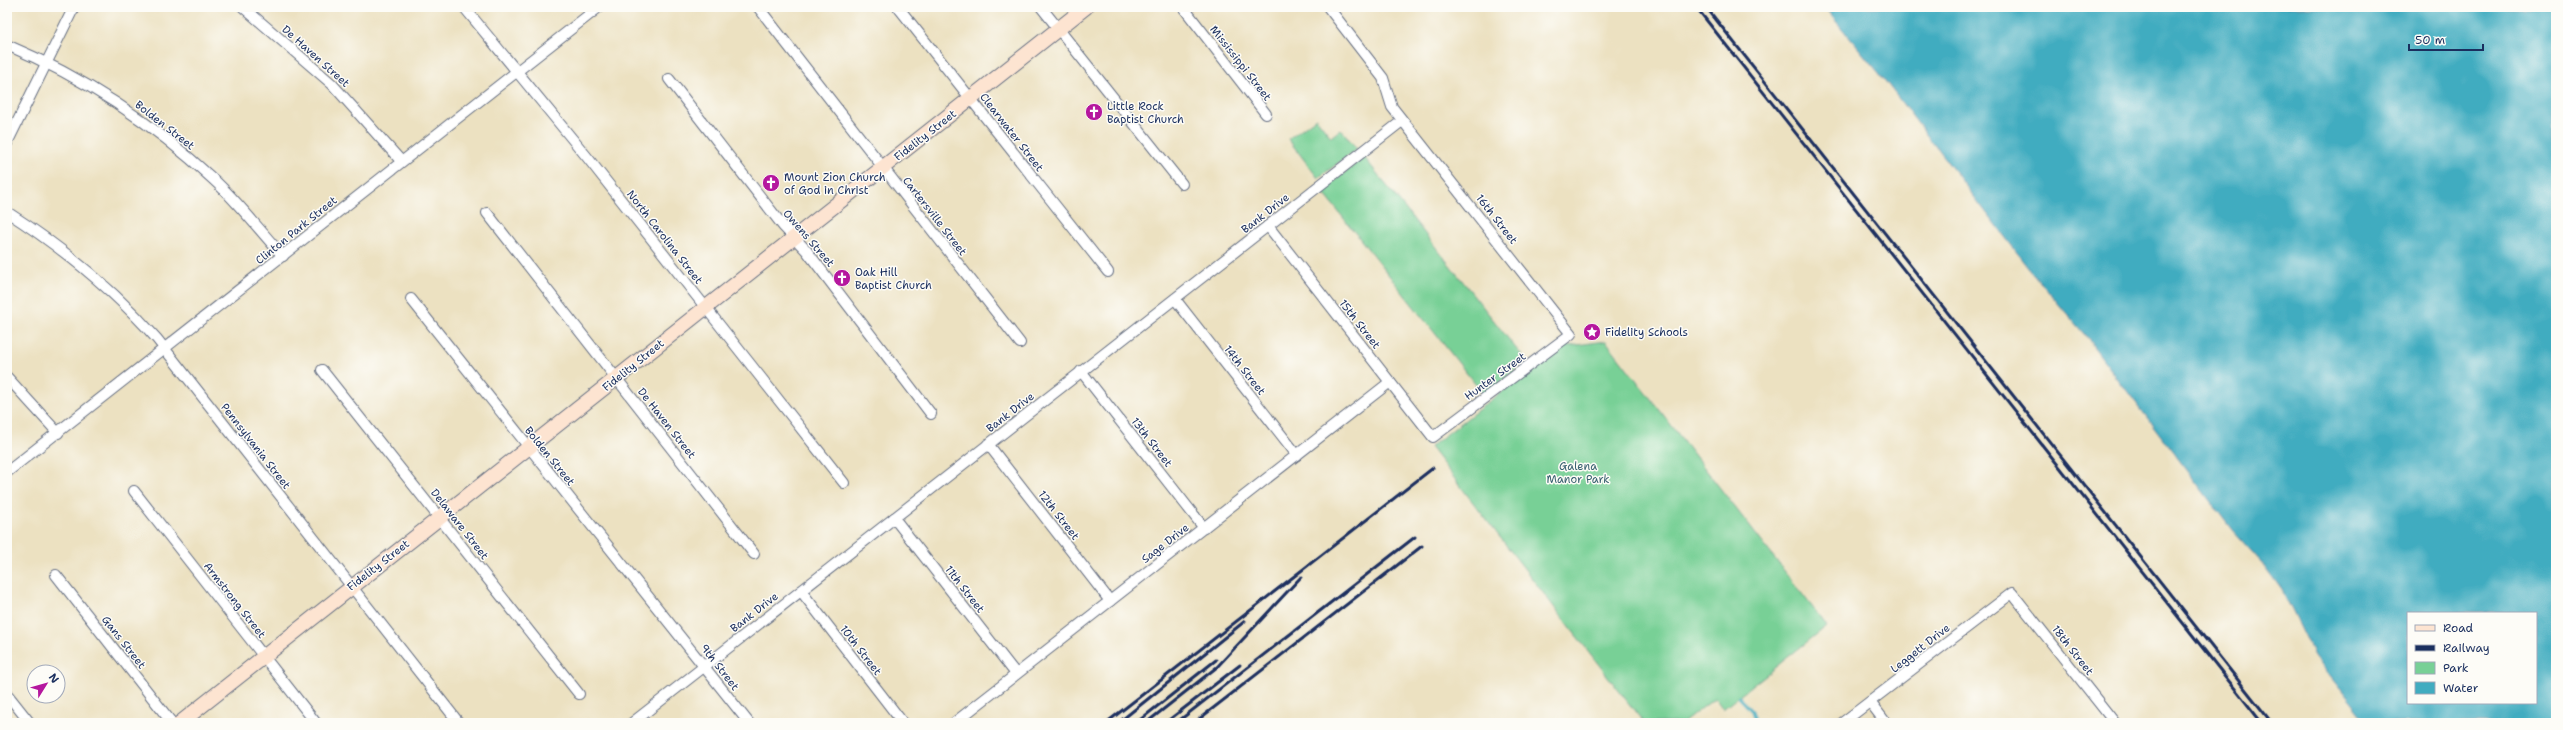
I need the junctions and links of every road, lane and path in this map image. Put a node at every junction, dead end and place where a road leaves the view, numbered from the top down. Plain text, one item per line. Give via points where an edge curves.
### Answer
1 (74, 7) edge
2 (243, 7) edge
3 (464, 7) edge
4 (599, 7) edge
5 (758, 7) edge
6 (898, 7) edge
7 (1041, 7) edge
8 (1086, 7) edge
9 (1183, 7) edge
10 (1328, 7) edge
11 (1058, 28) junction
12 (7, 45) edge
13 (46, 62) junction
14 (516, 71) junction
15 (669, 79) dead end
16 (970, 99) junction
17 (1266, 114) dead end
18 (1402, 121) junction
19 (7, 144) edge
20 (401, 161) junction
21 (882, 168) junction
22 (1182, 184) dead end
23 (7, 212) edge
24 (487, 213) dead end
25 (1268, 226) junction
26 (794, 238) junction
27 (283, 256) junction
28 (1108, 272) dead end
29 (411, 299) dead end
30 (1175, 299) junction
31 (704, 307) junction
32 (1571, 334) joint
33 (1020, 343) dead end
34 (165, 349) junction
35 (322, 370) dead end
36 (1081, 371) junction
37 (7, 377) edge
38 (617, 378) junction
39 (1390, 382) junction
40 (930, 414) dead end
41 (58, 433) junction
42 (1433, 436) joint
43 (988, 444) junction
44 (528, 448) junction
45 (1297, 455) junction
46 (7, 472) edge
47 (844, 483) dead end
48 (134, 491) dead end
49 (440, 518) junction
50 (894, 518) junction
51 (1204, 528) junction
52 (754, 554) dead end
53 (56, 575) dead end
54 (352, 586) junction
55 (801, 591) junction
56 (2012, 593) joint
57 (1110, 601) junction
58 (672, 626) joint
59 (263, 656) junction
60 (704, 666) junction
61 (1016, 674) junction
62 (7, 694) edge
63 (579, 694) dead end
64 (1870, 702) junction
65 (30, 723) edge
66 (172, 723) edge
67 (180, 723) edge
68 (316, 723) edge
69 (459, 723) edge
70 (632, 723) edge
71 (749, 723) edge
72 (903, 723) edge
73 (954, 723) edge
74 (1842, 723) edge
75 (1886, 723) edge
76 (2115, 723) edge

1 - 13 street
2 - 20 street, De Haven Street via 332,84
3 - 14 street, North Carolina Street
4 - 14 street, Clinton Park Street
5 - 21 street, Cartersville Street
6 - 16 street, Clearwater Street
7 - 11 street
8 - 11 main road, Fidelity Street
9 - 17 street, Mississippi Street
10 - 18 street, 16th Street via 1383,78 1387,98
11 - 16 main road, Fidelity Street
11 - 22 street
12 - 13 street, Bolden Street
13 - 19 street
13 - 27 street, Bolden Street via 148,125 214,180
14 - 20 street, Clinton Park Street
14 - 31 street, North Carolina Street
15 - 26 street, Owens Street
16 - 21 main road, Fidelity Street
16 - 28 street, Clearwater Street
18 - 25 street, Bank Drive
18 - 32 street, 16th Street via 1479,214
20 - 27 street, Clinton Park Street
21 - 26 main road, Fidelity Street
21 - 33 street, Cartersville Street
23 - 34 street, Pennsylvania Street via 48,238 108,287 131,309
24 - 38 street, De Haven Street
25 - 30 street, Bank Drive
25 - 39 street, 15th Street
26 - 31 main road, Fidelity Street
26 - 40 street, Owens Street via 806,250
27 - 34 street, Clinton Park Street
29 - 44 street, Bolden Street
30 - 36 street, Bank Drive
30 - 45 street, 14th Street
31 - 38 main road, Fidelity Street
31 - 47 street, North Carolina Street
32 - 42 street, Hunter Street
34 - 41 street, Clinton Park Street
34 - 54 street, Pennsylvania Street
35 - 49 street, Delaware Street
36 - 43 street, Bank Drive
36 - 51 street, 13th Street
37 - 41 street
38 - 44 main road, Fidelity Street
38 - 52 street, De Haven Street
39 - 42 street, 15th Street
39 - 45 street, Sage Drive
41 - 46 street, Clinton Park Street
43 - 50 street, Bank Drive
43 - 57 street, 12th Street
44 - 49 main road, Fidelity Street
44 - 58 street, Bolden Street
45 - 51 street, Sage Drive
48 - 59 street, Armstrong Street
49 - 54 main road, Fidelity Street
49 - 63 street, Delaware Street
50 - 55 street, Bank Drive
50 - 61 street, 11th Street
51 - 57 street, Sage Drive
53 - 66 street, Gans Street
54 - 59 main road, Fidelity Street
54 - 69 street, Pennsylvania Street
55 - 60 street, Bank Drive
55 - 72 street, 10th Street
56 - 64 street, Leggett Drive
56 - 76 street, 18th Street
57 - 61 street, Sage Drive
58 - 60 street, 9th Street
59 - 67 main road, Fidelity Street
59 - 68 street, Armstrong Street
60 - 70 street, Bank Drive
60 - 71 street, 9th Street
61 - 73 street, Sage Drive
62 - 65 street
64 - 74 street, Leggett Drive
64 - 75 street

